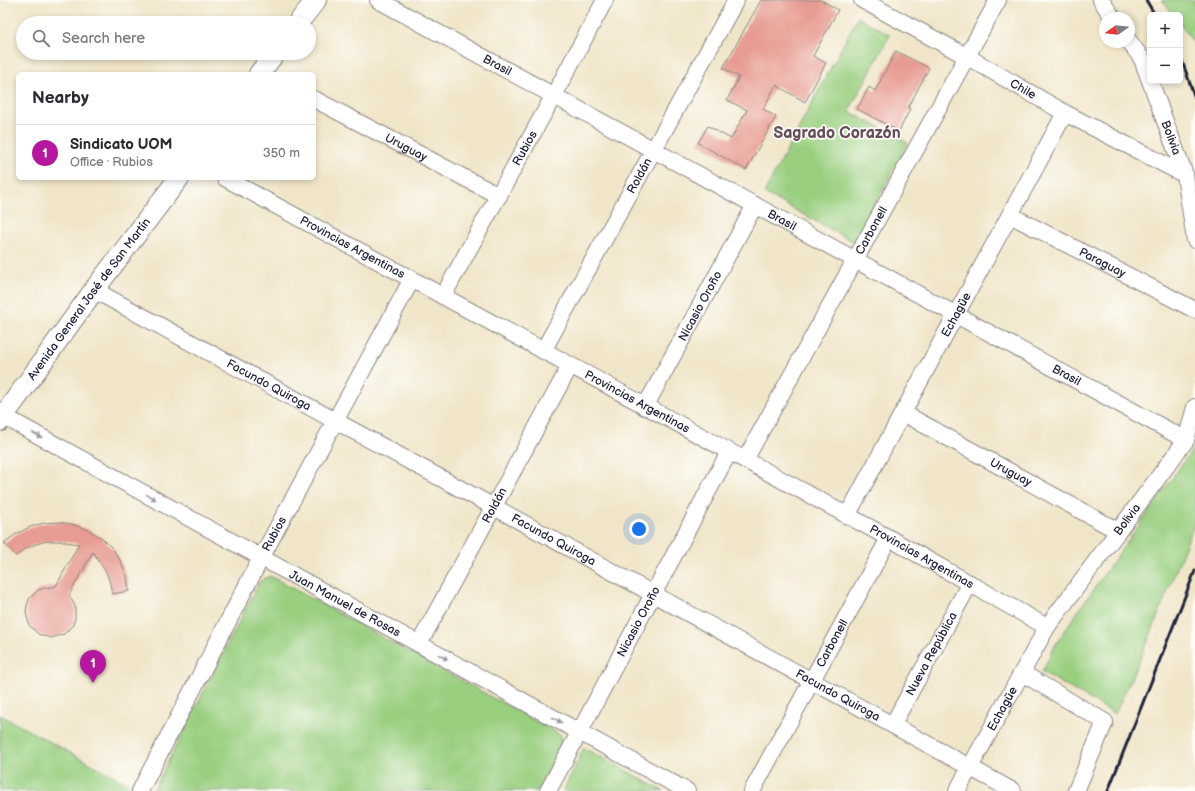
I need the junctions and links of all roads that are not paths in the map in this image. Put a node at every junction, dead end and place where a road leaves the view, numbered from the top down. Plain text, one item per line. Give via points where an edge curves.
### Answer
1 (316, 0) edge
2 (378, 0) edge
3 (605, 0) edge
4 (736, 0) edge
5 (998, 0) edge
6 (1101, 0) edge
7 (865, 1) edge
8 (1109, 12) edge
9 (303, 16) edge
10 (1134, 48) edge
11 (966, 56) junction
12 (270, 60) edge
13 (261, 72) edge
14 (554, 95) junction
15 (316, 100) edge
16 (1065, 113) junction
17 (653, 150) junction
18 (1185, 175) junction
19 (177, 180) edge
20 (229, 180) edge
21 (499, 196) junction
22 (755, 205) junction
23 (1010, 215) junction
24 (1195, 240) edge
25 (856, 260) junction
26 (412, 279) junction
27 (94, 290) junction
28 (443, 296) junction
29 (1195, 310) edge
30 (956, 315) junction
31 (543, 351) junction
32 (570, 366) junction
33 (645, 407) junction
34 (1195, 407) edge
35 (903, 413) junction
36 (2, 418) edge
37 (336, 421) junction
38 (1186, 440) junction
39 (729, 452) junction
40 (745, 460) junction
41 (494, 506) junction
42 (847, 516) junction
43 (1118, 531) junction
44 (889, 538) junction
45 (261, 558) junction
46 (970, 583) junction
47 (652, 594) junction
48 (1047, 627) junction
49 (419, 644) junction
50 (1022, 672) junction
51 (811, 680) junction
52 (892, 724) junction
53 (578, 732) junction
54 (970, 767) junction
55 (140, 791) edge
56 (548, 791) edge
57 (687, 791) edge
58 (752, 791) edge
59 (957, 791) edge
60 (1013, 791) edge
61 (1076, 791) edge

1 - 9 main road
2 - 14 street, Brasil
3 - 14 street, Rubios
4 - 17 street, Roldán
5 - 11 street, Carbonell
6 - 8 street
7 - 11 street, Chile
10 - 18 street, Bolivia via 1142,59
11 - 16 street, Chile
11 - 25 street, Carbonell
12 - 13 main road
14 - 17 street, Brasil
14 - 21 street, Rubios
15 - 21 street, Uruguay
16 - 18 street, Chile
16 - 23 street, Echagüe
17 - 22 street, Brasil
17 - 31 street, Roldán
18 - 24 street, Bolivia
19 - 27 main road, Avenida General José de San Martín
20 - 26 street, Provincias Argentinas
21 - 28 street, Rubios
22 - 25 street, Brasil
22 - 33 street, Nicasio Oroño
23 - 29 street, Paraguay
23 - 30 street, Echagüe
25 - 30 street, Brasil
25 - 40 street, Carbonell
26 - 28 street, Provincias Argentinas
26 - 37 street, Rubios
27 - 36 main road, Avenida General José de San Martín
27 - 37 street, Facundo Quiroga
28 - 31 street, Provincias Argentinas
30 - 35 street, Echagüe
30 - 38 street, Brasil
31 - 32 street, Provincias Argentinas
32 - 33 street, Provincias Argentinas
32 - 41 street, Roldán
33 - 39 street, Provincias Argentinas
34 - 38 street, Bolivia
35 - 42 street, Echagüe
35 - 43 street, Uruguay
36 -> 45 street, Juan Manuel de Rosas
37 - 41 street, Facundo Quiroga
37 - 45 street, Rubios
38 - 43 street, Bolivia
39 - 40 street, Provincias Argentinas
39 - 47 street, Nicasio Oroño
40 - 42 street, Provincias Argentinas
41 - 47 street, Facundo Quiroga
41 - 49 street, Roldán
42 - 44 street, Provincias Argentinas
43 - 48 street, Bolivia
44 - 46 street, Provincias Argentinas
44 - 51 street, Carbonell
45 - 49 street, Juan Manuel de Rosas
45 - 55 street, Rubios
46 - 48 street, Provincias Argentinas
46 - 52 street, Nueva República
47 - 51 street, Facundo Quiroga
47 - 53 street, Nicasio Oroño
48 - 50 street, Echagüe
49 -> 53 street, Juan Manuel de Rosas
50 - 54 street, Echagüe
50 - 61 street via 1105,722
51 - 52 street, Facundo Quiroga
51 - 58 street, Carbonell
52 - 54 street, Facundo Quiroga
53 - 56 street, Nicasio Oroño
53 - 57 street, Juan Manuel de Rosas
54 - 59 street, Echagüe
54 - 60 street, Facundo Quiroga

